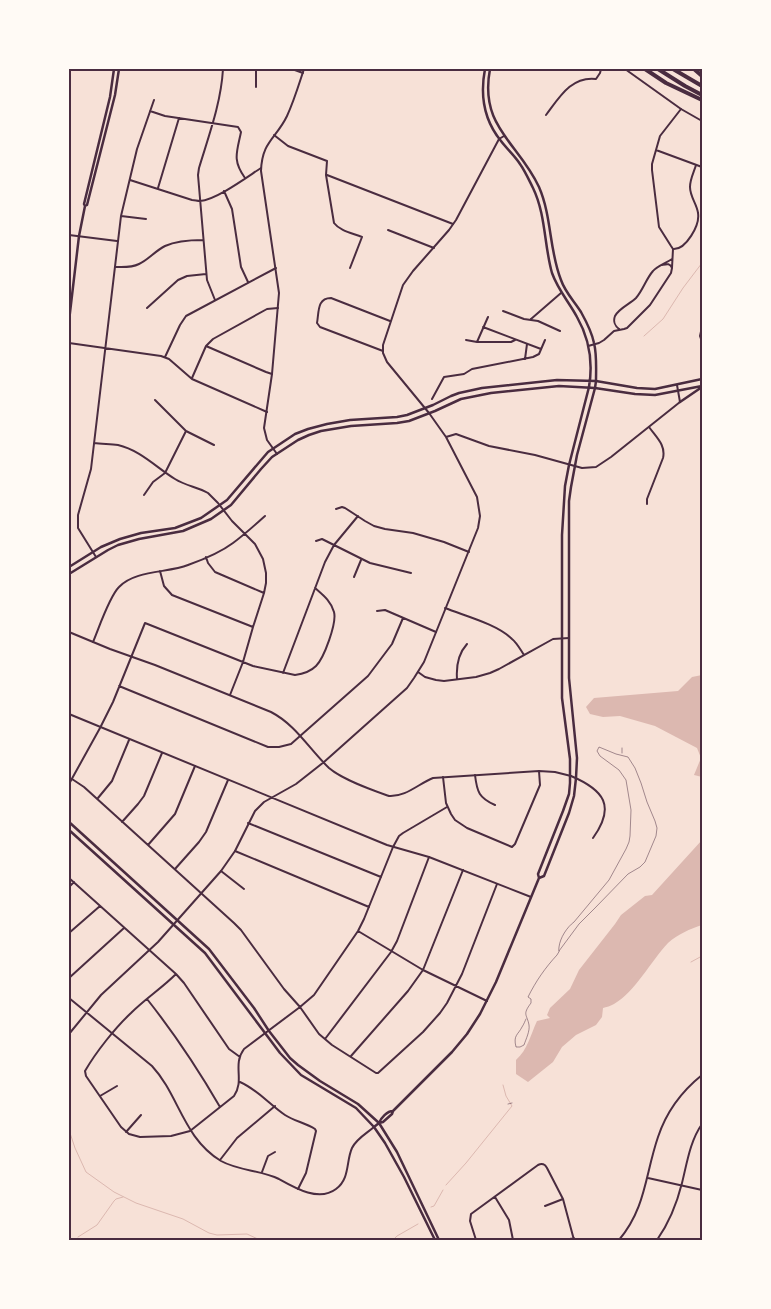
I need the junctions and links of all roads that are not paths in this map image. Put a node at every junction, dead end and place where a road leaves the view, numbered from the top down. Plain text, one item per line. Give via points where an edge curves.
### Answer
1 (114, 69) edge
2 (119, 69) edge
3 (223, 69) edge
4 (256, 69) edge
5 (292, 69) edge
6 (304, 69) edge
7 (485, 69) edge
8 (490, 69) edge
9 (601, 69) edge
10 (625, 69) edge
11 (645, 69) edge
12 (658, 69) edge
13 (673, 69) edge
14 (694, 69) edge
15 (303, 73) junction
16 (702, 76) edge
17 (702, 86) edge
18 (256, 87) dead end
19 (702, 95) edge
20 (154, 100) dead end
21 (702, 100) edge
22 (681, 109) junction
23 (150, 111) junction
24 (546, 114) dead end
25 (179, 118) junction
26 (702, 120) edge
27 (213, 123) junction
28 (274, 135) junction
29 (504, 136) junction
30 (499, 139) junction
31 (656, 150) junction
32 (524, 162) junction
33 (520, 164) junction
34 (696, 165) junction
35 (702, 167) edge
36 (261, 168) junction
37 (326, 175) junction
38 (245, 178) junction
39 (130, 180) junction
40 (158, 188) junction
41 (224, 191) junction
42 (200, 200) junction
43 (85, 206) junction
44 (121, 216) junction
45 (146, 219) dead end
46 (453, 224) junction
47 (388, 230) dead end
48 (69, 235) edge
49 (79, 236) junction
50 (203, 240) junction
51 (118, 241) junction
52 (434, 248) junction
53 (673, 248) junction
54 (672, 259) junction
55 (662, 265) junction
56 (114, 267) junction
57 (276, 268) junction
58 (350, 268) dead end
59 (672, 268) junction
60 (206, 274) junction
61 (248, 283) junction
62 (561, 293) junction
63 (215, 300) junction
64 (147, 308) dead end
65 (278, 308) junction
66 (503, 311) dead end
67 (488, 317) dead end
68 (531, 320) junction
69 (69, 321) edge
70 (390, 321) junction
71 (614, 323) junction
72 (483, 327) junction
73 (702, 327) edge
74 (621, 330) junction
75 (614, 331) junction
76 (560, 332) dead end
77 (466, 340) dead end
78 (516, 340) junction
79 (545, 340) dead end
80 (477, 342) junction
81 (702, 342) edge
82 (69, 343) edge
83 (527, 344) junction
84 (594, 344) junction
85 (206, 346) junction
86 (588, 346) junction
87 (105, 348) junction
88 (541, 349) junction
89 (383, 351) junction
90 (165, 357) junction
91 (525, 359) junction
92 (272, 374) junction
93 (192, 379) junction
94 (702, 379) edge
95 (590, 381) junction
96 (596, 382) junction
97 (677, 384) junction
98 (702, 386) edge
99 (590, 387) junction
100 (595, 388) junction
101 (678, 390) junction
102 (467, 391) junction
103 (469, 397) junction
104 (432, 399) dead end
105 (155, 400) dead end
106 (680, 402) junction
107 (427, 411) junction
108 (267, 412) junction
109 (649, 427) junction
110 (186, 431) junction
111 (301, 432) junction
112 (303, 437) junction
113 (446, 437) junction
114 (94, 443) junction
115 (214, 445) dead end
116 (273, 449) junction
117 (276, 454) junction
118 (569, 465) junction
119 (574, 467) junction
120 (166, 473) junction
121 (144, 494) dead end
122 (564, 501) junction
123 (569, 501) junction
124 (647, 504) dead end
125 (220, 505) junction
126 (336, 509) dead end
127 (224, 510) junction
128 (266, 516) dead end
129 (358, 516) junction
130 (244, 534) junction
131 (316, 540) dead end
132 (334, 545) junction
133 (93, 552) junction
134 (469, 552) junction
135 (96, 557) junction
136 (206, 557) junction
137 (361, 560) junction
138 (69, 567) edge
139 (160, 571) junction
140 (410, 573) dead end
141 (69, 574) edge
142 (354, 577) dead end
143 (315, 588) junction
144 (264, 593) junction
145 (445, 608) junction
146 (377, 611) dead end
147 (403, 618) junction
148 (253, 627) junction
149 (69, 632) edge
150 (436, 632) junction
151 (562, 638) junction
152 (569, 638) junction
153 (93, 642) junction
154 (467, 644) dead end
155 (524, 655) junction
156 (131, 657) junction
157 (243, 662) junction
158 (418, 672) junction
159 (283, 673) junction
160 (457, 680) junction
161 (119, 686) junction
162 (230, 695) junction
163 (69, 714) edge
164 (100, 728) junction
165 (300, 735) junction
166 (129, 740) junction
167 (622, 748) dead end
168 (162, 753) junction
169 (623, 755) junction
170 (324, 762) junction
171 (195, 766) junction
172 (540, 771) junction
173 (475, 775) junction
174 (571, 776) junction
175 (443, 777) junction
176 (576, 778) junction
177 (72, 779) junction
178 (228, 780) junction
179 (69, 784) edge
180 (271, 798) junction
181 (97, 799) junction
182 (495, 805) dead end
183 (447, 807) junction
184 (69, 822) edge
185 (122, 822) junction
186 (248, 823) junction
187 (69, 830) edge
188 (593, 838) dead end
189 (148, 846) junction
190 (393, 847) junction
191 (235, 852) junction
192 (429, 857) junction
193 (174, 869) junction
194 (463, 870) junction
195 (221, 871) junction
196 (380, 877) junction
197 (69, 878) edge
198 (539, 878) junction
199 (74, 882) junction
200 (497, 884) junction
201 (69, 887) edge
202 (244, 890) dead end
203 (201, 893) junction
204 (531, 897) junction
205 (100, 906) junction
206 (369, 907) junction
207 (178, 920) junction
208 (174, 924) junction
209 (124, 928) junction
210 (358, 931) junction
211 (69, 934) edge
212 (149, 950) junction
213 (559, 951) junction
214 (391, 952) junction
215 (423, 970) junction
216 (176, 974) junction
217 (69, 978) edge
218 (455, 986) junction
219 (69, 998) edge
220 (147, 999) junction
221 (487, 1001) junction
222 (300, 1007) junction
223 (86, 1012) junction
224 (526, 1019) junction
225 (267, 1032) junction
226 (69, 1034) edge
227 (112, 1034) junction
228 (325, 1039) junction
229 (240, 1057) junction
230 (351, 1057) junction
231 (702, 1076) edge
232 (239, 1082) junction
233 (117, 1086) dead end
234 (100, 1096) junction
235 (512, 1103) dead end
236 (508, 1104) dead end
237 (274, 1106) junction
238 (220, 1107) junction
239 (141, 1115) dead end
240 (379, 1123) junction
241 (702, 1124) edge
242 (374, 1126) junction
243 (190, 1131) junction
244 (126, 1132) junction
245 (275, 1152) dead end
246 (220, 1160) junction
247 (262, 1172) junction
248 (648, 1178) junction
249 (682, 1185) junction
250 (298, 1189) junction
251 (702, 1190) edge
252 (495, 1196) junction
253 (563, 1199) junction
254 (545, 1206) dead end
255 (574, 1239) edge
256 (435, 1240) edge
257 (439, 1240) edge
258 (476, 1240) edge
259 (513, 1240) edge
260 (566, 1240) edge
261 (618, 1240) edge
262 (657, 1240) edge

1 - 43 main road
2 - 43 main road
3 - 27 street
4 - 18 street
5 - 15 street
6 - 15 street
7 - 30 main road via 482,83 484,103
8 - 29 main road via 490,108
9 - 24 street via 596,79 571,85
10 - 22 street
11 - 21 highway
12 - 19 highway
13 - 17 highway
14 - 16 highway
15 - 28 street via 288,115
20 - 23 street
22 - 26 street
22 - 31 street via 660,136
23 - 25 street
23 - 39 street
25 - 27 street
25 - 40 street
27 - 38 street via 240,129 236,162
27 - 42 street via 199,168
28 - 36 street via 264,149
28 - 37 street via 288,146 328,161
29 - 30 street
29 - 32 main road
30 - 33 main road
30 - 46 street
31 - 34 street
31 - 53 street via 652,170 659,227
32 - 33 main road
32 - 84 main road via 545,204 561,280 581,312
33 - 62 main road via 539,202 547,254
34 - 35 street
34 - 53 street via 690,189 698,212 697,224 685,244
36 - 38 street
36 - 57 street
37 - 46 street
37 - 58 street via 334,223 362,237
38 - 41 street
39 - 40 street
39 - 44 street
40 - 42 street
41 - 42 street
41 - 61 street via 232,209 241,267
42 - 50 street
43 - 49 main road
44 - 45 street
44 - 51 street
46 - 52 street
47 - 52 street
48 - 49 street
49 - 51 street
49 - 69 main road
50 - 56 street via 176,242 156,251 138,265
50 - 60 street
51 - 56 street
52 - 70 street via 403,285
53 - 54 street
54 - 55 street
54 - 59 street
55 - 59 street via 668,264
55 - 71 street via 652,272 637,297 615,316
56 - 87 street
57 - 61 street
57 - 65 street
59 - 74 street via 650,305
60 - 63 street
60 - 64 street via 178,280
61 - 63 street
62 - 68 street
62 - 86 main road via 576,315
63 - 90 street via 184,318
65 - 85 street via 267,309
65 - 92 street
66 - 68 street
67 - 72 street
68 - 76 street
70 - 89 street
70 - 89 street via 331,298 321,302 317,323 320,327
71 - 74 street
71 - 75 street
72 - 78 street
72 - 80 street
73 - 81 street
74 - 75 street
75 - 84 street
77 - 80 street
78 - 80 street
78 - 83 street
79 - 88 street
82 - 87 street
83 - 88 street
83 - 91 street
84 - 86 street
84 - 96 main road
85 - 92 street
85 - 93 street
86 - 95 main road
87 - 90 street
87 - 114 street
88 - 91 street via 539,354
89 - 107 street via 387,362
90 - 93 street
91 - 104 street via 472,368 464,374 444,377
92 - 108 street
93 - 108 street
94 - 97 main road
95 - 96 main road
95 - 99 main road
95 - 102 main road via 557,380
96 - 97 main road via 645,389
96 - 100 main road
97 - 101 street
98 - 101 main road
98 - 106 main road
99 - 100 main road
99 - 103 main road via 541,387
99 - 118 main road
100 - 101 main road via 646,395
100 - 119 main road
101 - 106 street
102 - 103 main road
102 - 107 main road via 451,396
103 - 107 main road
105 - 110 street
106 - 109 street
107 - 111 main road via 350,420
107 - 112 main road via 397,424 350,426
107 - 113 street
108 - 116 street via 265,435
109 - 119 street via 602,464 589,468
109 - 124 street via 664,452
110 - 115 street
110 - 120 street
111 - 112 main road
111 - 116 main road
112 - 117 main road
113 - 118 street via 456,434 488,446
113 - 134 street via 479,503 478,528
114 - 120 street via 127,448
114 - 133 street via 90,475 77,524
116 - 117 street
116 - 125 main road
117 - 127 main road
118 - 119 street
118 - 122 main road
119 - 123 main road
120 - 121 street
120 - 125 street via 202,489
122 - 123 street
122 - 151 main road
123 - 152 main road
125 - 127 street
125 - 133 main road via 190,524 129,536
126 - 129 street via 342,507
127 - 130 street
127 - 135 main road via 194,528 128,542
128 - 130 street
129 - 132 street
129 - 134 street via 382,528 413,533
130 - 136 street
130 - 144 street via 255,544 263,559 266,573
131 - 132 street via 322,539
132 - 137 street
132 - 143 street
133 - 135 street
133 - 138 main road
134 - 145 street
135 - 141 main road
136 - 139 street via 186,566
136 - 144 street via 215,572
137 - 140 street
137 - 142 street
139 - 148 street via 164,586 172,595
139 - 153 street via 132,578 119,587
143 - 159 street
143 - 159 street via 334,611 335,622 328,642 313,669 298,675
144 - 148 street
145 - 150 street
145 - 155 street via 504,632
146 - 147 street via 385,610
147 - 150 street
147 - 165 street via 392,644 368,676
148 - 157 street
149 - 153 street
150 - 158 street
151 - 152 street
151 - 155 street via 553,639
151 - 174 main road via 562,698
152 - 176 main road
153 - 156 street
154 - 160 street via 458,660
155 - 160 street via 490,674
156 - 157 street via 145,623
156 - 161 street
156 - 162 street
157 - 159 street
157 - 162 street
158 - 160 street via 436,680
158 - 170 street via 407,688
161 - 164 street
161 - 165 street via 268,747 286,746
162 - 165 street via 275,714
163 - 164 street
164 - 166 street
164 - 177 street
165 - 170 street
166 - 168 street
166 - 181 street via 112,781
167 - 169 lane
168 - 171 street
168 - 185 street via 144,796
169 - 213 lane via 635,768 655,821 656,836 645,862 628,874 579,924
169 - 213 lane via 599,747 597,751 626,780 631,810 629,842 608,880 569,926
170 - 175 street via 335,773 389,796 401,795 433,778
170 - 180 street
171 - 178 street
171 - 189 street via 175,814
172 - 173 street
172 - 174 street
172 - 183 street via 540,785 512,847 464,827
173 - 175 street
173 - 182 street via 476,786 482,796
174 - 176 street
174 - 198 main road via 566,801
175 - 183 street
176 - 188 street via 596,790 604,803 605,814
176 - 198 main road via 569,812 544,876
177 - 179 street
177 - 181 street
178 - 180 street
178 - 193 street via 206,832
180 - 186 street via 254,811
180 - 190 street
181 - 185 street
183 - 190 street via 403,833
184 - 207 main road
185 - 189 street
186 - 191 street
186 - 196 street
187 - 208 main road
189 - 193 street
190 - 192 street
190 - 196 street
191 - 195 street
191 - 206 street
192 - 194 street
192 - 214 street
193 - 203 street
194 - 200 street
194 - 215 street
195 - 202 street
195 - 203 street
196 - 206 street
197 - 199 street
198 - 204 main road
199 - 201 street
199 - 205 street
200 - 204 street
200 - 218 street
203 - 207 street
203 - 222 street via 241,930
204 - 221 main road
205 - 209 street
205 - 211 street
206 - 210 street
207 - 208 street
207 - 225 main road via 214,954
208 - 212 street
208 - 225 main road via 210,958
209 - 212 street
209 - 217 street
210 - 214 street
210 - 222 street via 314,995
212 - 216 street
212 - 223 street
213 - 224 lane via 528,997 531,1003
214 - 215 street
214 - 228 street
215 - 218 street
215 - 230 street
216 - 220 street
216 - 229 street via 229,1049
218 - 221 street
218 - 230 street via 440,1013 378,1073
219 - 223 street
220 - 227 street
220 - 238 street via 201,1074
221 - 240 main road via 452,1052
222 - 225 street
222 - 228 street
223 - 226 street
223 - 227 street
224 - 224 lane via 515,1036 516,1047 525,1042 530,1027
225 - 229 street via 244,1049
225 - 240 main road via 306,1072 358,1104
225 - 242 main road via 301,1075 356,1108
227 - 234 street via 85,1071
227 - 243 street via 157,1071
228 - 230 street
229 - 232 street
231 - 248 street via 682,1094 670,1111 658,1137
232 - 237 street via 250,1086
232 - 238 street via 236,1093
233 - 234 street
234 - 244 street
235 - 236 lane
237 - 246 street via 237,1138
237 - 250 street via 316,1131 306,1173
238 - 243 street
239 - 244 street
240 - 242 main road
240 - 257 main road
241 - 249 street via 691,1147
242 - 250 street via 353,1146 344,1180 336,1190 321,1194
242 - 256 main road via 386,1143
243 - 244 street via 171,1136 142,1137
243 - 246 street
245 - 247 street via 268,1156
246 - 247 street via 235,1167
247 - 250 street
248 - 249 street
248 - 261 street via 639,1208
249 - 251 street
249 - 262 street
252 - 253 street via 538,1164 543,1164
252 - 258 street via 470,1216
252 - 259 street via 509,1220
253 - 254 street
253 - 255 street
255 - 260 street

